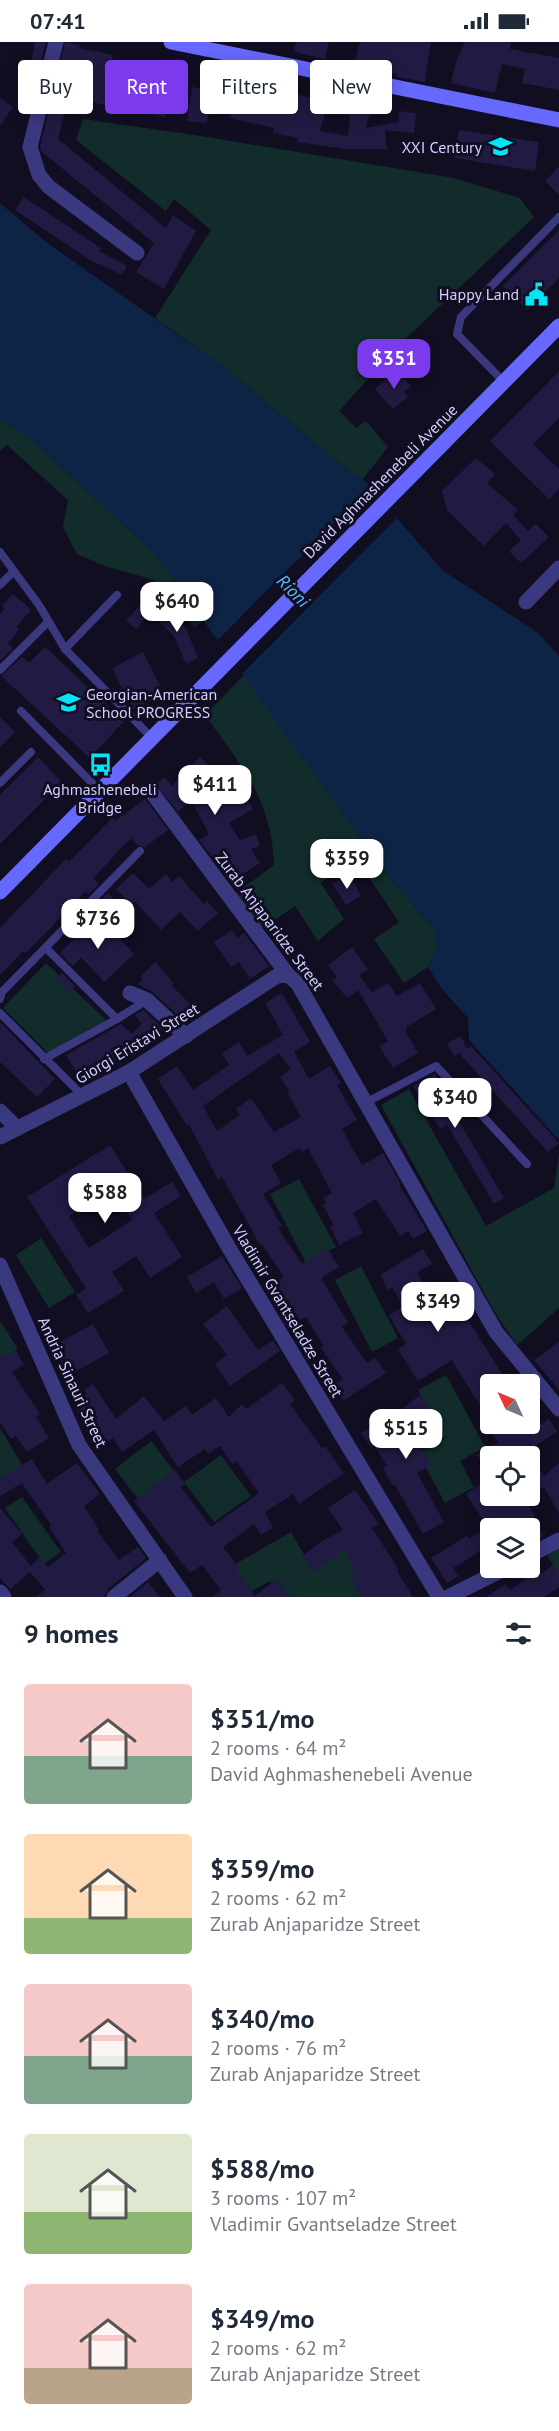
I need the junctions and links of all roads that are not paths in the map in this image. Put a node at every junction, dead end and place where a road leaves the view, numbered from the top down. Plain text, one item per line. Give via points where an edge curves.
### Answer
1 (56, 42) edge
2 (171, 42) edge
3 (197, 45) edge
4 (559, 120) edge
5 (559, 217) edge
6 (137, 253) dead end
7 (559, 326) edge
8 (504, 382) junction
9 (2, 558) edge
10 (559, 568) edge
11 (14, 571) junction
12 (0, 585) edge
13 (117, 595) dead end
14 (526, 602) dead end
15 (48, 622) junction
16 (65, 649) junction
17 (0, 670) edge
18 (21, 711) dead end
19 (153, 738) junction
20 (30, 752) dead end
21 (0, 783) edge
22 (100, 791) junction
23 (153, 794) dead end
24 (140, 851) dead end
25 (0, 892) edge
26 (46, 948) junction
27 (288, 975) junction
28 (130, 993) dead end
29 (0, 999) edge
30 (147, 1000) junction
31 (0, 1013) edge
32 (117, 1019) junction
33 (186, 1036) junction
34 (44, 1059) junction
35 (129, 1072) junction
36 (83, 1097) junction
37 (367, 1102) junction
38 (0, 1111) edge
39 (17, 1128) junction
40 (0, 1137) edge
41 (526, 1164) dead end
42 (0, 1265) edge
43 (559, 1409) edge
44 (559, 1540) edge
45 (540, 1550) edge
46 (160, 1560) junction
47 (486, 1578) edge
48 (114, 1597) edge
49 (185, 1597) edge
50 (439, 1597) edge
51 (448, 1597) edge

1 - 6 street via 30,147 39,175 57,194
2 - 3 main road
3 - 4 main road
5 - 8 lane via 461,317 458,334
7 - 8 main road, David Aghmashenebeli Avenue
8 - 19 main road, David Aghmashenebeli Avenue
9 - 11 lane
10 - 14 street
11 - 12 lane
11 - 15 lane
13 - 16 lane
15 - 16 lane
15 - 17 lane
16 - 19 lane
18 - 22 lane
19 - 22 main road, David Aghmashenebeli Avenue
20 - 21 lane
22 - 25 main road, David Aghmashenebeli Avenue
23 - 27 street, Zurab Anjaparidze Street
24 - 26 lane
26 - 29 lane via 2,992
26 - 32 lane
27 - 33 street, Giorgi Eristavi Street via 277,976
27 - 37 street, Zurab Anjaparidze Street via 298,984
28 - 30 street
30 - 32 lane
30 - 33 street
31 - 34 lane
32 - 34 lane
33 - 35 street, Giorgi Eristavi Street
34 - 36 lane
35 - 36 street, Giorgi Eristavi Street
35 - 50 street, Vladimir Gvantseladze Street via 229,1248
36 - 39 street, Giorgi Eristavi Street
37 - 41 lane via 436,1066
37 - 43 street, Zurab Anjaparidze Street via 496,1332
38 - 39 street
39 - 40 street, Giorgi Eristavi Street
42 - 46 street, Andria Sinauri Street via 79,1445
44 - 45 street
46 - 48 street
46 - 49 street, Andria Sinauri Street
47 - 51 street

